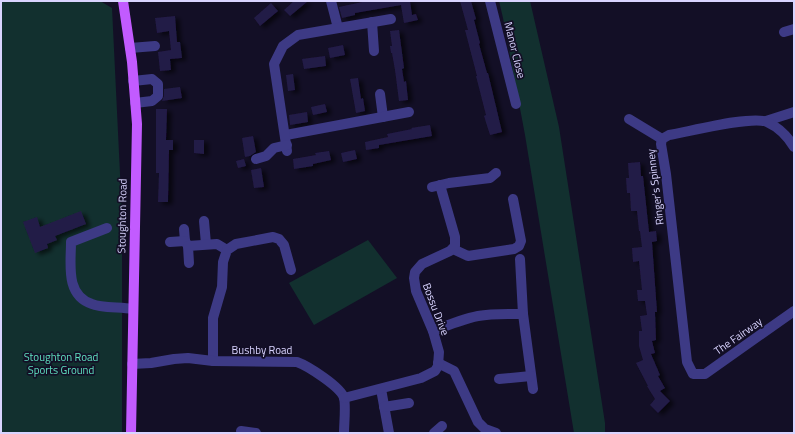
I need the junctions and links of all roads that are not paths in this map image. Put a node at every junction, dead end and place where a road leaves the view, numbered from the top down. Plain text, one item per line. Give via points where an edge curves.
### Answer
1 (123, 1) edge
2 (331, 1) edge
3 (490, 1) edge
4 (391, 19) dead end
5 (372, 22) junction
6 (338, 28) junction
7 (155, 46) dead end
8 (130, 48) junction
9 (374, 51) dead end
10 (133, 81) junction
11 (380, 94) dead end
12 (135, 104) junction
13 (516, 104) dead end
14 (410, 112) dead end
15 (794, 112) edge
16 (383, 117) junction
17 (629, 119) dead end
18 (766, 121) junction
19 (662, 139) junction
20 (287, 144) junction
21 (794, 146) edge
22 (256, 159) dead end
23 (496, 173) dead end
24 (513, 199) dead end
25 (204, 221) dead end
26 (108, 228) dead end
27 (184, 229) dead end
28 (170, 242) dead end
29 (186, 244) junction
30 (206, 244) junction
31 (453, 249) junction
32 (227, 250) junction
33 (520, 259) dead end
34 (189, 263) dead end
35 (291, 270) dead end
36 (132, 309) junction
37 (794, 311) edge
38 (523, 314) junction
39 (433, 331) junction
40 (213, 361) junction
41 (438, 363) junction
42 (132, 364) junction
43 (693, 374) joint
44 (531, 376) junction
45 (500, 380) dead end
46 (533, 388) dead end
47 (381, 389) junction
48 (344, 398) junction
49 (409, 403) dead end
50 (384, 407) junction
51 (442, 426) dead end
52 (242, 431) dead end
53 (131, 433) edge
54 (256, 433) edge
55 (344, 433) edge
56 (389, 433) edge
57 (434, 433) edge
58 (493, 433) edge

1 - 8 main road, Stoughton Road
2 - 6 street
3 - 13 street, Manor Close
4 - 5 street
5 - 6 street
5 - 9 street
6 - 20 street via 298,35 283,46 274,64
7 - 8 street
8 - 10 main road, Stoughton Road
10 - 12 main road, Stoughton Road
10 - 12 street via 152,79 158,84 159,91 158,96 152,101
11 - 16 street
12 - 36 main road, Stoughton Road via 137,124
14 - 16 street
15 - 18 street
16 - 20 street
17 - 19 street
18 - 19 street, Ringer's Spinney via 749,119 669,135
18 - 21 street via 787,136
19 - 43 street, Ringer's Spinney via 687,362
20 - 22 street via 274,148 266,156
23 - 31 street via 490,178 436,186 455,237
24 - 31 street via 519,246 468,256
25 - 30 street
26 - 36 street via 71,242 73,290 92,305
27 - 29 street
28 - 29 street
29 - 30 street
29 - 34 street
30 - 32 street via 219,244
31 - 39 street, Bossu Drive via 422,264 415,272 416,290
32 - 35 street via 236,244 276,237 282,241
32 - 40 street via 223,262 222,287 213,318
33 - 38 street
36 - 42 main road, Stoughton Road
37 - 43 street, The Fairway via 706,374
38 - 39 street via 480,315
38 - 44 street
39 - 41 street, Bossu Drive via 439,352
40 - 42 street, Bushby Road via 181,358
40 - 48 street, Bushby Road via 297,362 331,384
41 - 47 street via 435,371 429,375
41 - 58 street via 454,371 478,422
42 - 53 main road, Stoughton Road
44 - 45 street
44 - 46 street
47 - 48 street
47 - 50 street
48 - 55 street
49 - 50 street
50 - 56 street
51 - 57 street
52 - 54 street

